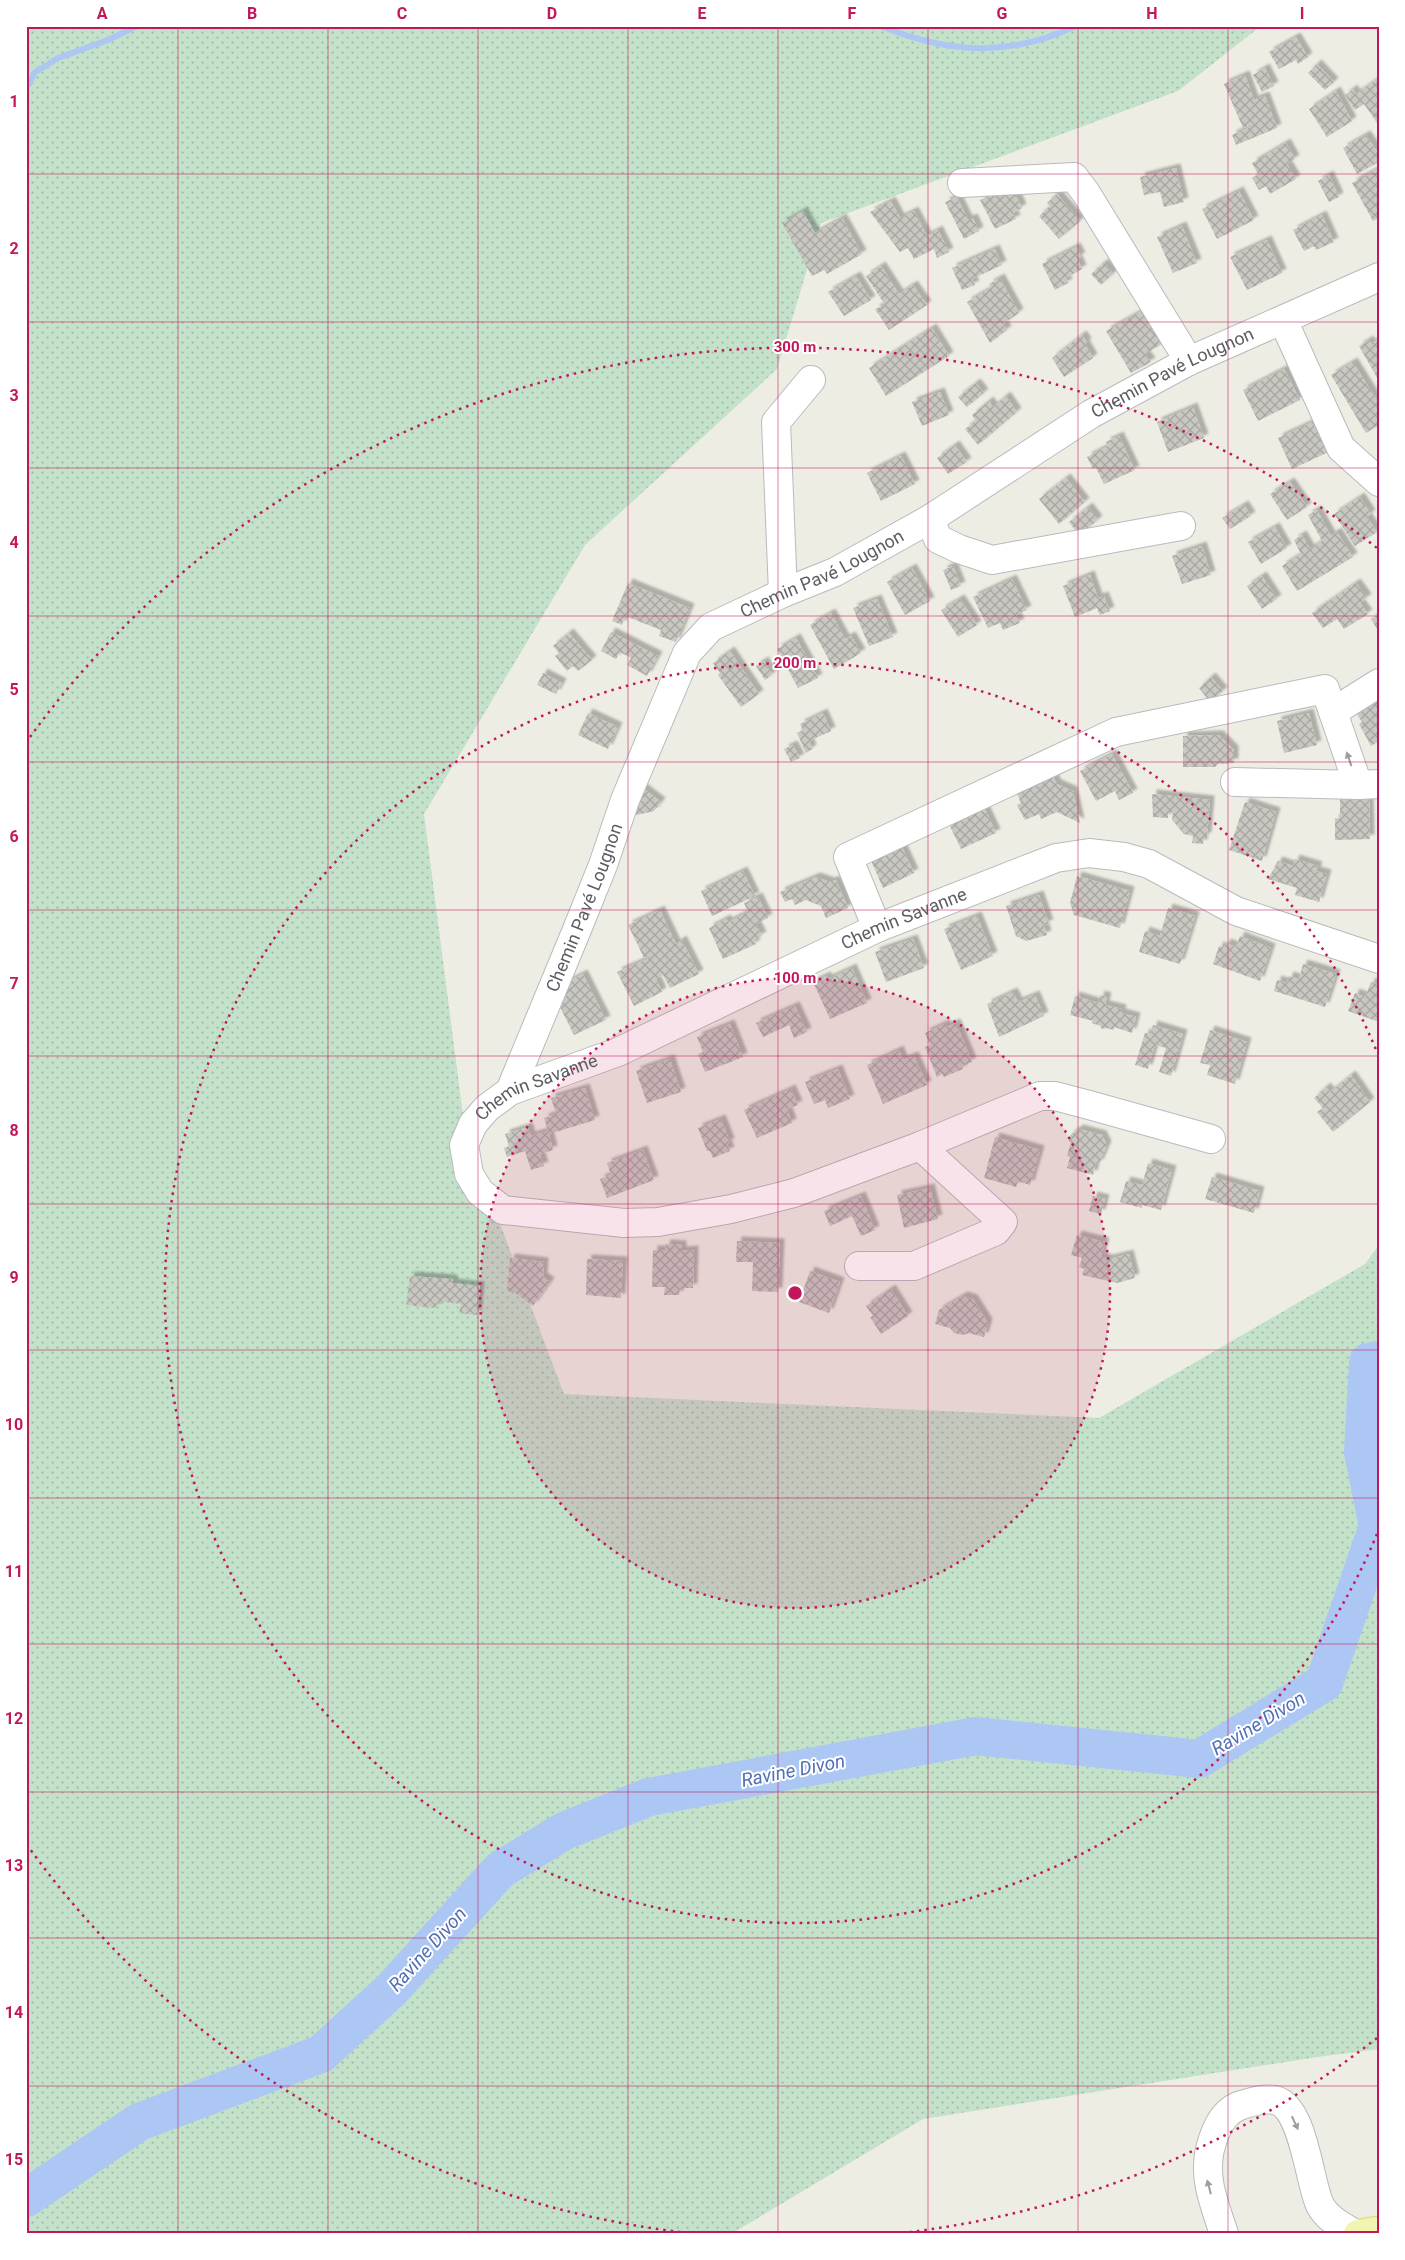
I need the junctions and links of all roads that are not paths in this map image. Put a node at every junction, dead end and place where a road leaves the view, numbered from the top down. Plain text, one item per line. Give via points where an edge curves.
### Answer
1 (962, 183) dead end
2 (1379, 277) edge
3 (1283, 320) junction
4 (1189, 361) junction
5 (811, 380) dead end
6 (1379, 482) edge
7 (930, 519) junction
8 (1180, 526) dead end
9 (783, 593) junction
10 (1379, 683) edge
11 (1332, 712) junction
12 (1235, 782) dead end
13 (1368, 785) edge
14 (877, 928) junction
15 (1379, 960) edge
16 (510, 1091) junction
17 (1212, 1139) dead end
18 (920, 1146) junction
19 (859, 1266) dead end
20 (1224, 2234) edge
21 (1356, 2234) edge
22 (1377, 2234) edge

1 - 4 street via 1074,177
2 - 3 street, Chemin Pavé Lougnon
3 - 4 street, Chemin Pavé Lougnon
3 - 6 street via 1341,448
4 - 7 street, Chemin Pavé Lougnon via 1091,414
5 - 9 street via 776,422
7 - 8 street via 938,539 992,560
7 - 9 street, Chemin Pavé Lougnon via 835,572
9 - 16 street, Chemin Pavé Lougnon via 711,627 686,653
10 - 11 street
13 -> 11 street
11 - 14 street via 1325,689 1116,732 857,852 848,857
12 - 13 street
14 - 15 street, Chemin Savanne via 1056,858 1089,853 1124,856 1149,864 1236,911
14 - 16 street, Chemin Savanne via 618,1052
16 - 18 street, Chemin Savanne via 487,1108 474,1124 464,1145 469,1174 480,1192 503,1210 624,1223 658,1222 731,1209 794,1193
17 - 18 street, Chemin Savanne via 1055,1096 1040,1096
18 - 19 street via 1002,1222 996,1231 914,1266
20 -> 21 street via 1208,2183 1206,2166 1210,2148 1216,2129 1227,2113 1241,2104 1259,2100 1276,2100 1288,2108 1298,2126 1320,2206 1330,2219
21 - 22 main road via 1375,2231

